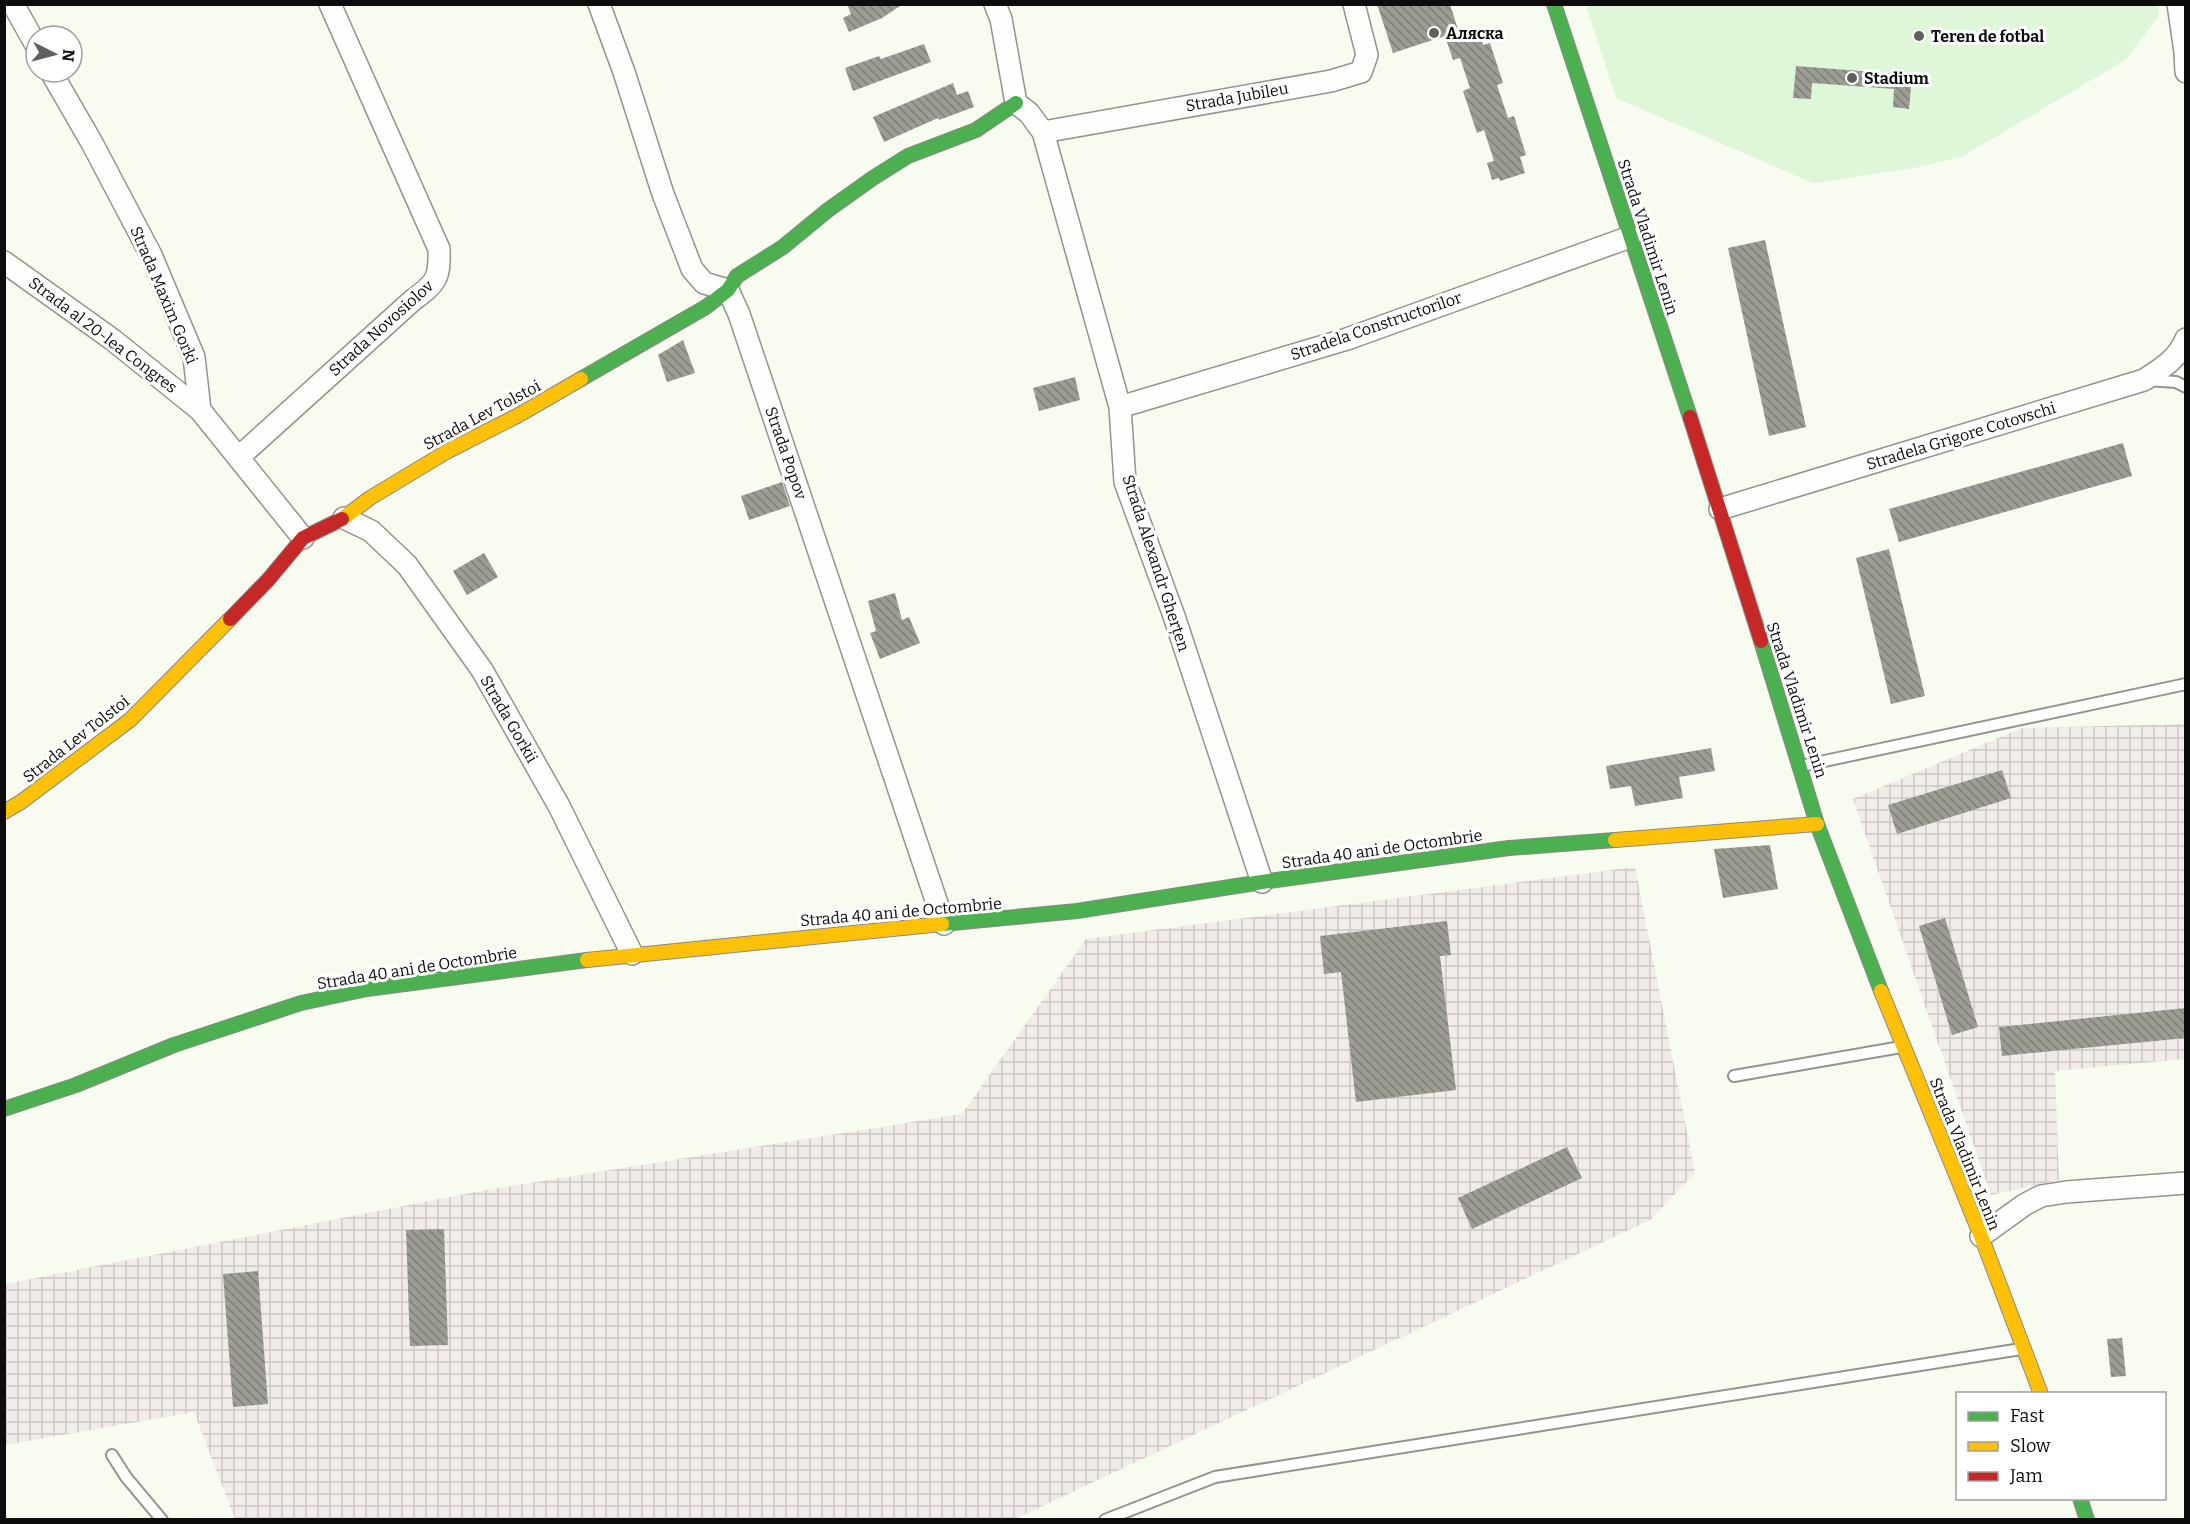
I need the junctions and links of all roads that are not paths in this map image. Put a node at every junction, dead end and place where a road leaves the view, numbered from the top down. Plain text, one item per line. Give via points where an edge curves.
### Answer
1 (13, 4) edge
2 (330, 4) edge
3 (599, 4) edge
4 (995, 4) edge
5 (1354, 4) edge
6 (1554, 4) edge
7 (2178, 4) edge
8 (24, 24) edge
9 (2186, 72) edge
10 (58, 84) edge
11 (1016, 103) junction
12 (1043, 132) junction
13 (1630, 237) junction
14 (4, 262) edge
15 (728, 290) junction
16 (2186, 339) edge
17 (2144, 380) junction
18 (2186, 387) edge
19 (1120, 407) junction
20 (200, 410) junction
21 (239, 457) junction
22 (1720, 509) junction
23 (344, 518) junction
24 (303, 538) junction
25 (2186, 684) edge
26 (1801, 766) junction
27 (4, 812) edge
28 (1817, 824) junction
29 (1262, 882) junction
30 (944, 924) junction
31 (632, 954) junction
32 (1904, 1046) junction
33 (1734, 1076) dead end
34 (4, 1109) edge
35 (2186, 1183) edge
36 (1981, 1236) junction
37 (2024, 1349) junction
38 (2040, 1392) edge
39 (112, 1455) dead end
40 (2081, 1500) edge
41 (162, 1520) edge
42 (1106, 1520) edge
43 (2087, 1520) edge

1 - 8 street
2 - 21 street, Strada Novosiolov via 439,249 440,270 431,287
3 - 15 street via 692,269 704,283
4 - 11 street
5 - 12 street, Strada Jubileu via 1366,55 1361,72 1331,81
6 - 13 street, Strada Vladimir Lenin
7 - 9 street
10 - 20 street, Strada Maxim Gorki via 151,255 194,357
11 - 12 street, Strada Alexandr Gherțen
11 - 15 street, Strada Lev Tolstoi via 976,130 908,156 737,276
12 - 19 street, Strada Alexandr Gherțen
13 - 19 street, Stradela Constructorilor via 1347,339
13 - 22 street, Strada Vladimir Lenin
14 - 20 street, Strada al 20-lea Congres via 113,340
15 - 23 street, Strada Lev Tolstoi via 650,341 399,479
15 - 30 street, Strada Popov
16 - 17 street, Stradela Grigore Cotovschi via 2167,365
17 - 18 lane via 2176,382
17 - 22 street, Stradela Grigore Cotovschi
19 - 29 street, Strada Alexandr Gherțen via 1125,482
20 - 21 street
21 - 24 street
22 - 26 street, Strada Vladimir Lenin
23 - 24 street, Strada Lev Tolstoi
23 - 31 street, Strada Gorkii via 371,531 407,565 482,670 559,806
24 - 27 street, Strada Lev Tolstoi via 268,580 130,720
25 - 26 lane
26 - 28 street, Strada Vladimir Lenin
28 - 29 street, Strada 40 ani de Octombrie via 1509,848
28 - 32 street, Strada Vladimir Lenin
29 - 30 street, Strada 40 ani de Octombrie via 1077,911
30 - 31 street, Strada 40 ani de Octombrie
31 - 34 street, Strada 40 ani de Octombrie via 397,985 301,1003 174,1045
32 - 33 lane
32 - 36 street, Strada Vladimir Lenin
35 - 36 street via 2041,1196
36 - 37 street, Strada Vladimir Lenin
37 - 38 street, Strada Vladimir Lenin
37 - 42 lane via 1215,1477
39 - 41 lane
40 - 43 street

